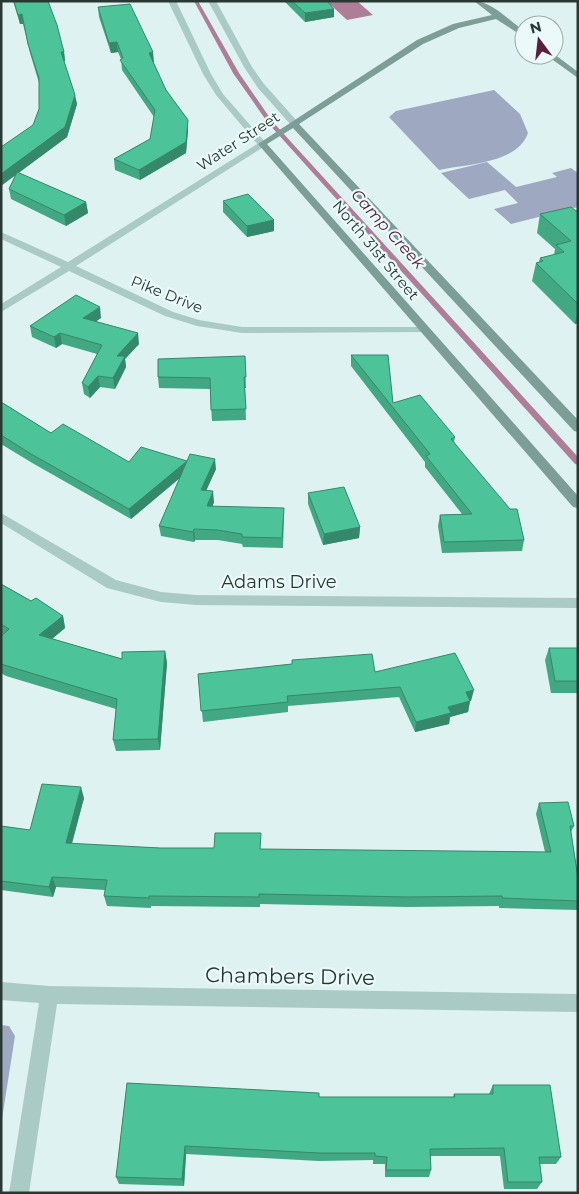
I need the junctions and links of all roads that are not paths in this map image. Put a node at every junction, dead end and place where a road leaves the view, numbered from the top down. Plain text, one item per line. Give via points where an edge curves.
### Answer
1 (172, 1) edge
2 (212, 1) edge
3 (478, 1) edge
4 (498, 16) junction
5 (514, 28) edge
6 (563, 65) edge
7 (578, 76) edge
8 (294, 123) junction
9 (262, 144) junction
10 (1, 236) edge
11 (69, 267) junction
12 (1, 310) edge
13 (424, 330) junction
14 (578, 428) edge
15 (578, 504) edge
16 (1, 517) edge
17 (578, 603) edge
18 (1, 992) edge
19 (48, 995) junction
20 (578, 1003) edge
21 (19, 1193) edge

1 - 9 street, North 31st Street via 220,95
2 - 8 street, North 31st Street via 248,67
3 - 4 main road
4 - 5 main road
4 - 8 main road, Water Street via 456,26 428,38
6 - 7 main road
8 - 9 main road, Water Street
8 - 14 main road, North 31st Street
9 - 11 street, Water Street
9 - 13 main road, North 31st Street via 288,170
10 - 11 street, Pike Drive
11 - 12 street, Water Street
11 - 13 street, Pike Drive via 169,314 218,328 271,332
13 - 15 main road, North 31st Street
16 - 17 street, Adams Drive via 112,584 161,597
18 - 19 street, Chambers Drive
19 - 20 street, Chambers Drive
19 - 21 street

